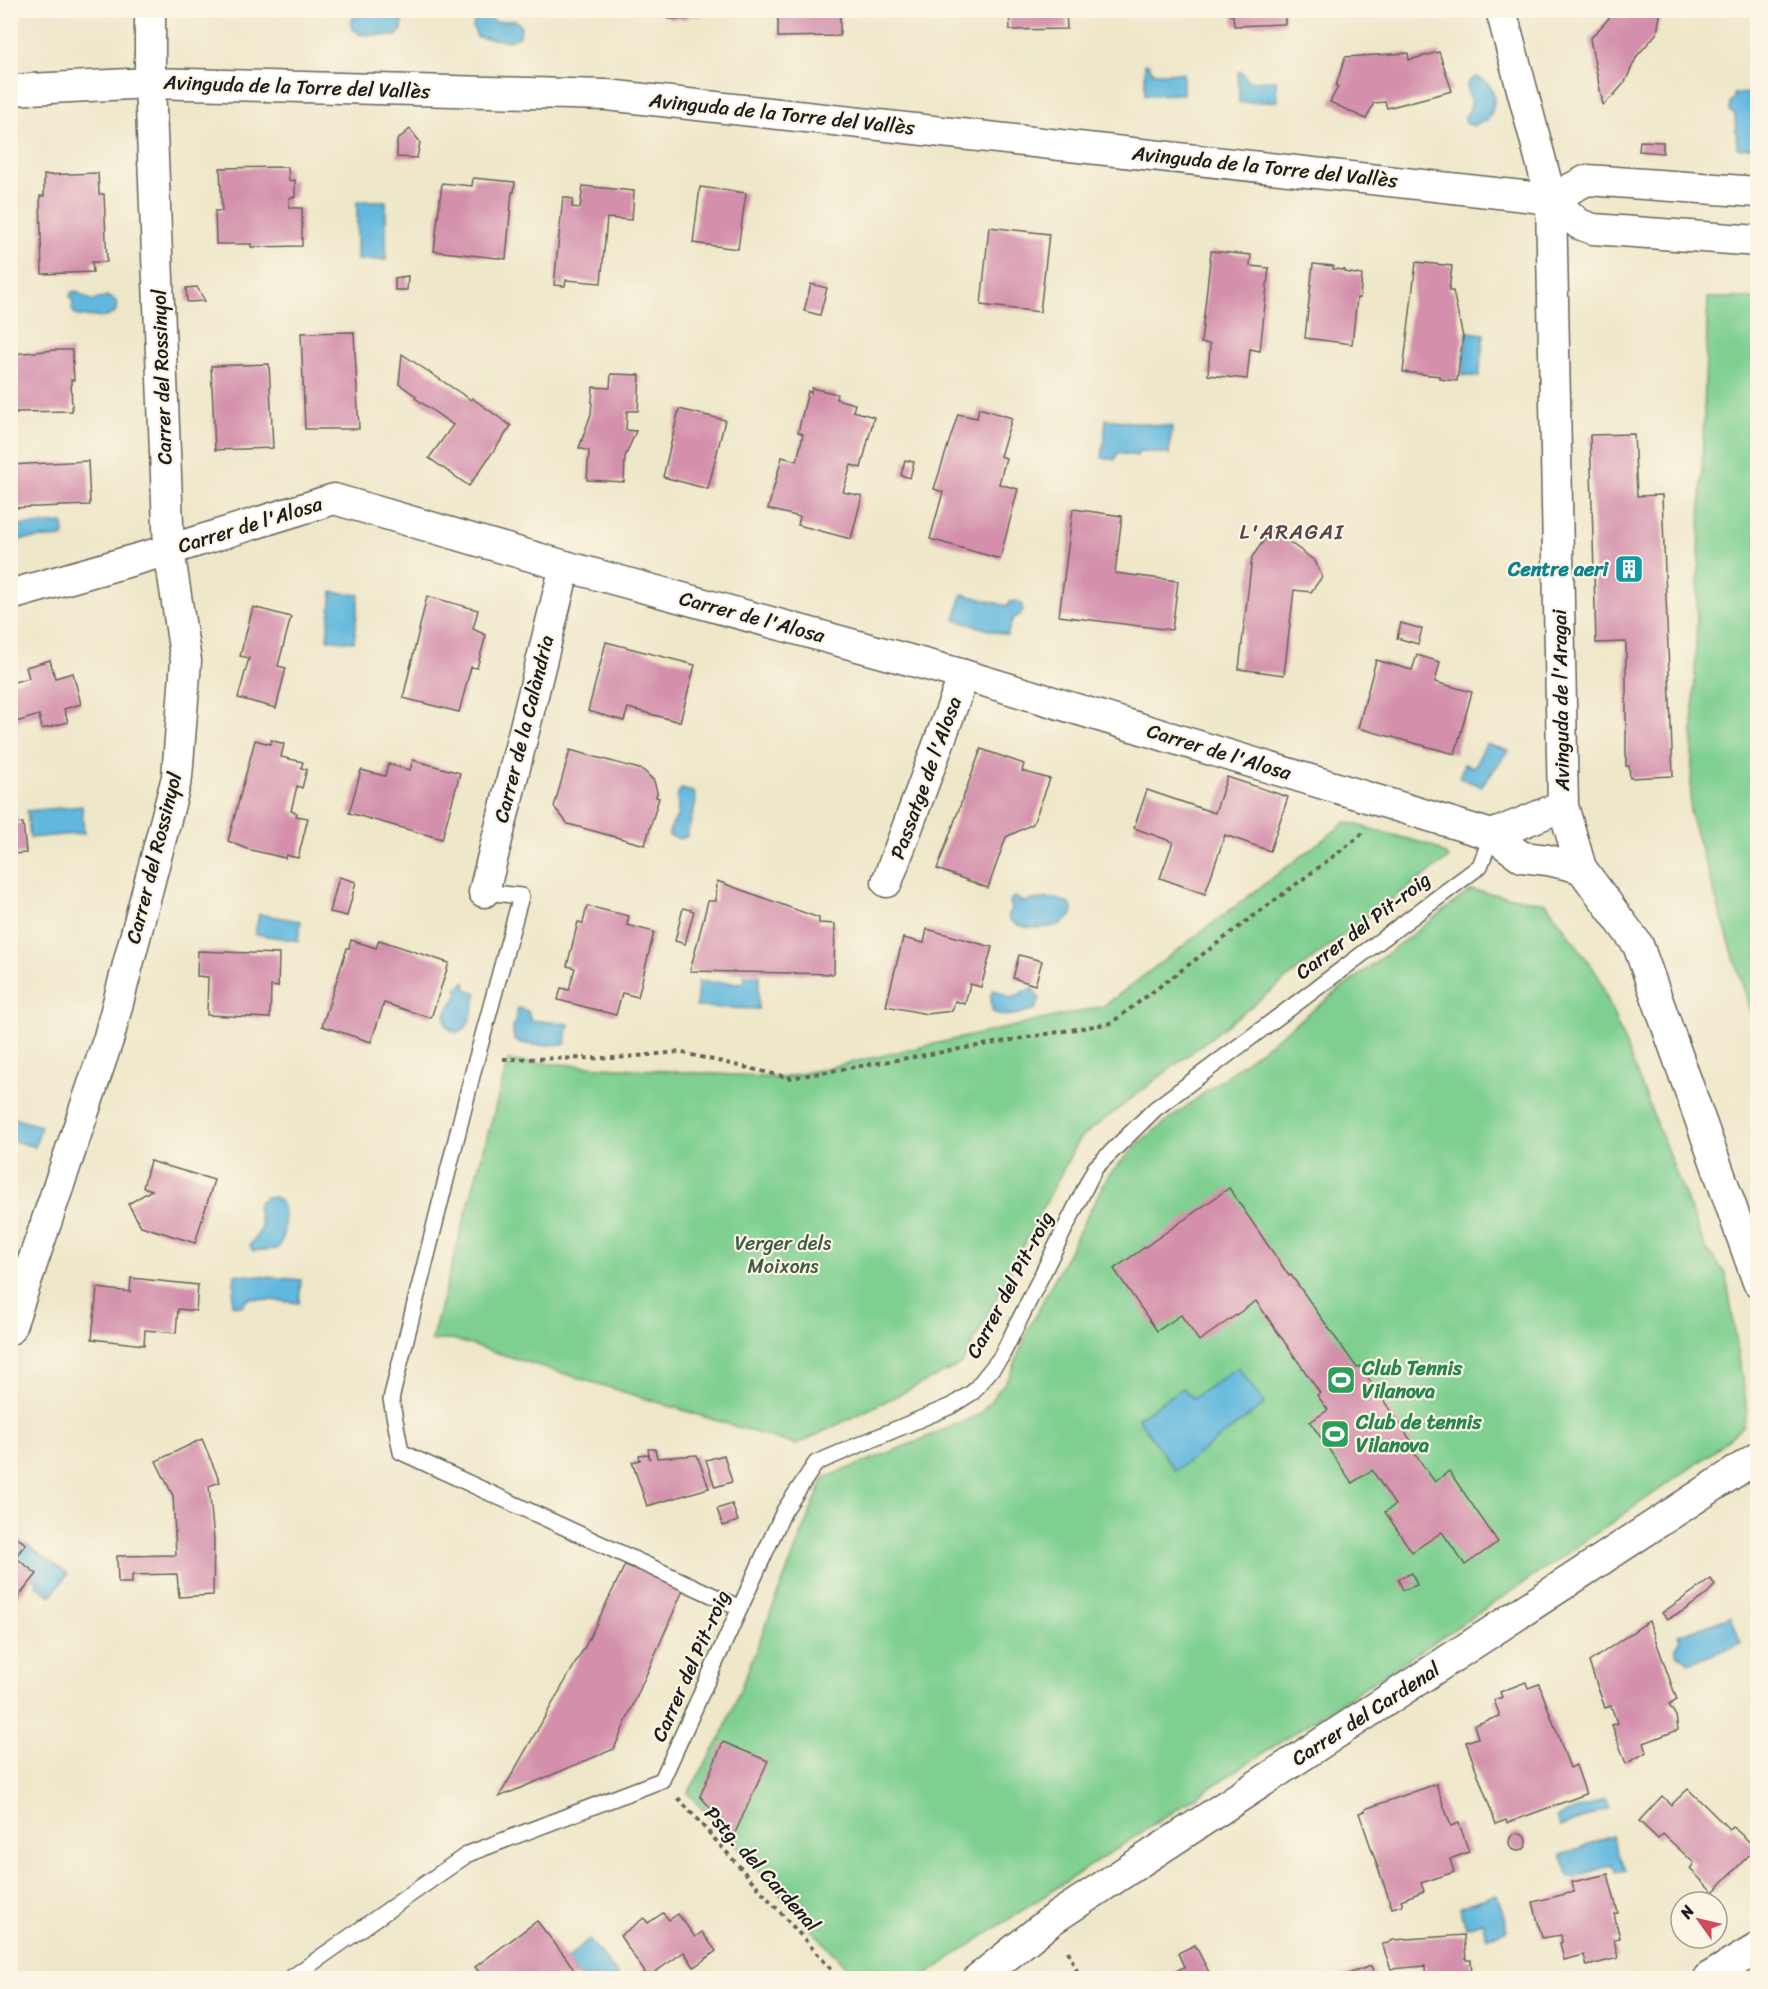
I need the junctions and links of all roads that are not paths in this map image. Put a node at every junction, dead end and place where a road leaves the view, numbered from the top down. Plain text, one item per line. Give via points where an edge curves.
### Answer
1 (150, 10) edge
2 (1501, 10) edge
3 (150, 83) junction
4 (10, 90) edge
5 (1758, 192) edge
6 (1551, 199) junction
7 (1758, 241) edge
8 (169, 550) junction
9 (564, 566) junction
10 (10, 595) edge
11 (964, 675) junction
12 (1563, 806) junction
13 (1492, 835) junction
14 (1581, 868) junction
15 (887, 882) dead end
16 (484, 892) joint
17 (1758, 1282) edge
18 (10, 1329) edge
19 (1758, 1457) edge
20 (740, 1608) junction
21 (1758, 1948) edge
22 (291, 1978) edge
23 (979, 1978) edge
24 (1708, 1978) edge

1 - 3 street, Carrer del Rossinyol
2 - 6 street, Avinguda de l'Aragai
3 - 4 street, Avinguda de la Torre del Vallès
3 - 6 street, Avinguda de la Torre del Vallès via 607,95
3 - 8 street, Carrer del Rossinyol
5 - 6 street via 1587,180
6 - 7 street via 1579,224 1593,229
6 - 12 street, Avinguda de l'Aragai
8 - 9 street, Carrer de l'Alosa via 334,499
8 - 10 street, Carrer de l'Alosa
8 - 18 street, Carrer del Rossinyol via 186,661 177,777 109,1037
9 - 11 street, Carrer de l'Alosa
9 - 16 street, Carrer de la Calàndria
11 - 13 street, Carrer de l'Alosa
11 - 15 street, Passatge de l'Alosa
12 - 13 street
12 - 14 street, Avinguda de l'Aragai
13 - 14 street, Carrer de l'Alosa via 1522,856
13 - 20 lane, Carrer del Pit-roig via 1480,866 1155,1109 1095,1168 1000,1358 980,1384 951,1406 816,1463 784,1511
14 - 17 street, Avinguda de l'Aragai via 1638,945
16 - 20 lane via 521,896 391,1399 401,1452
19 - 23 street, Carrer del Cardenal via 1053,1919
20 - 22 lane, Carrer del Pit-roig via 662,1780 468,1854
21 - 24 street

